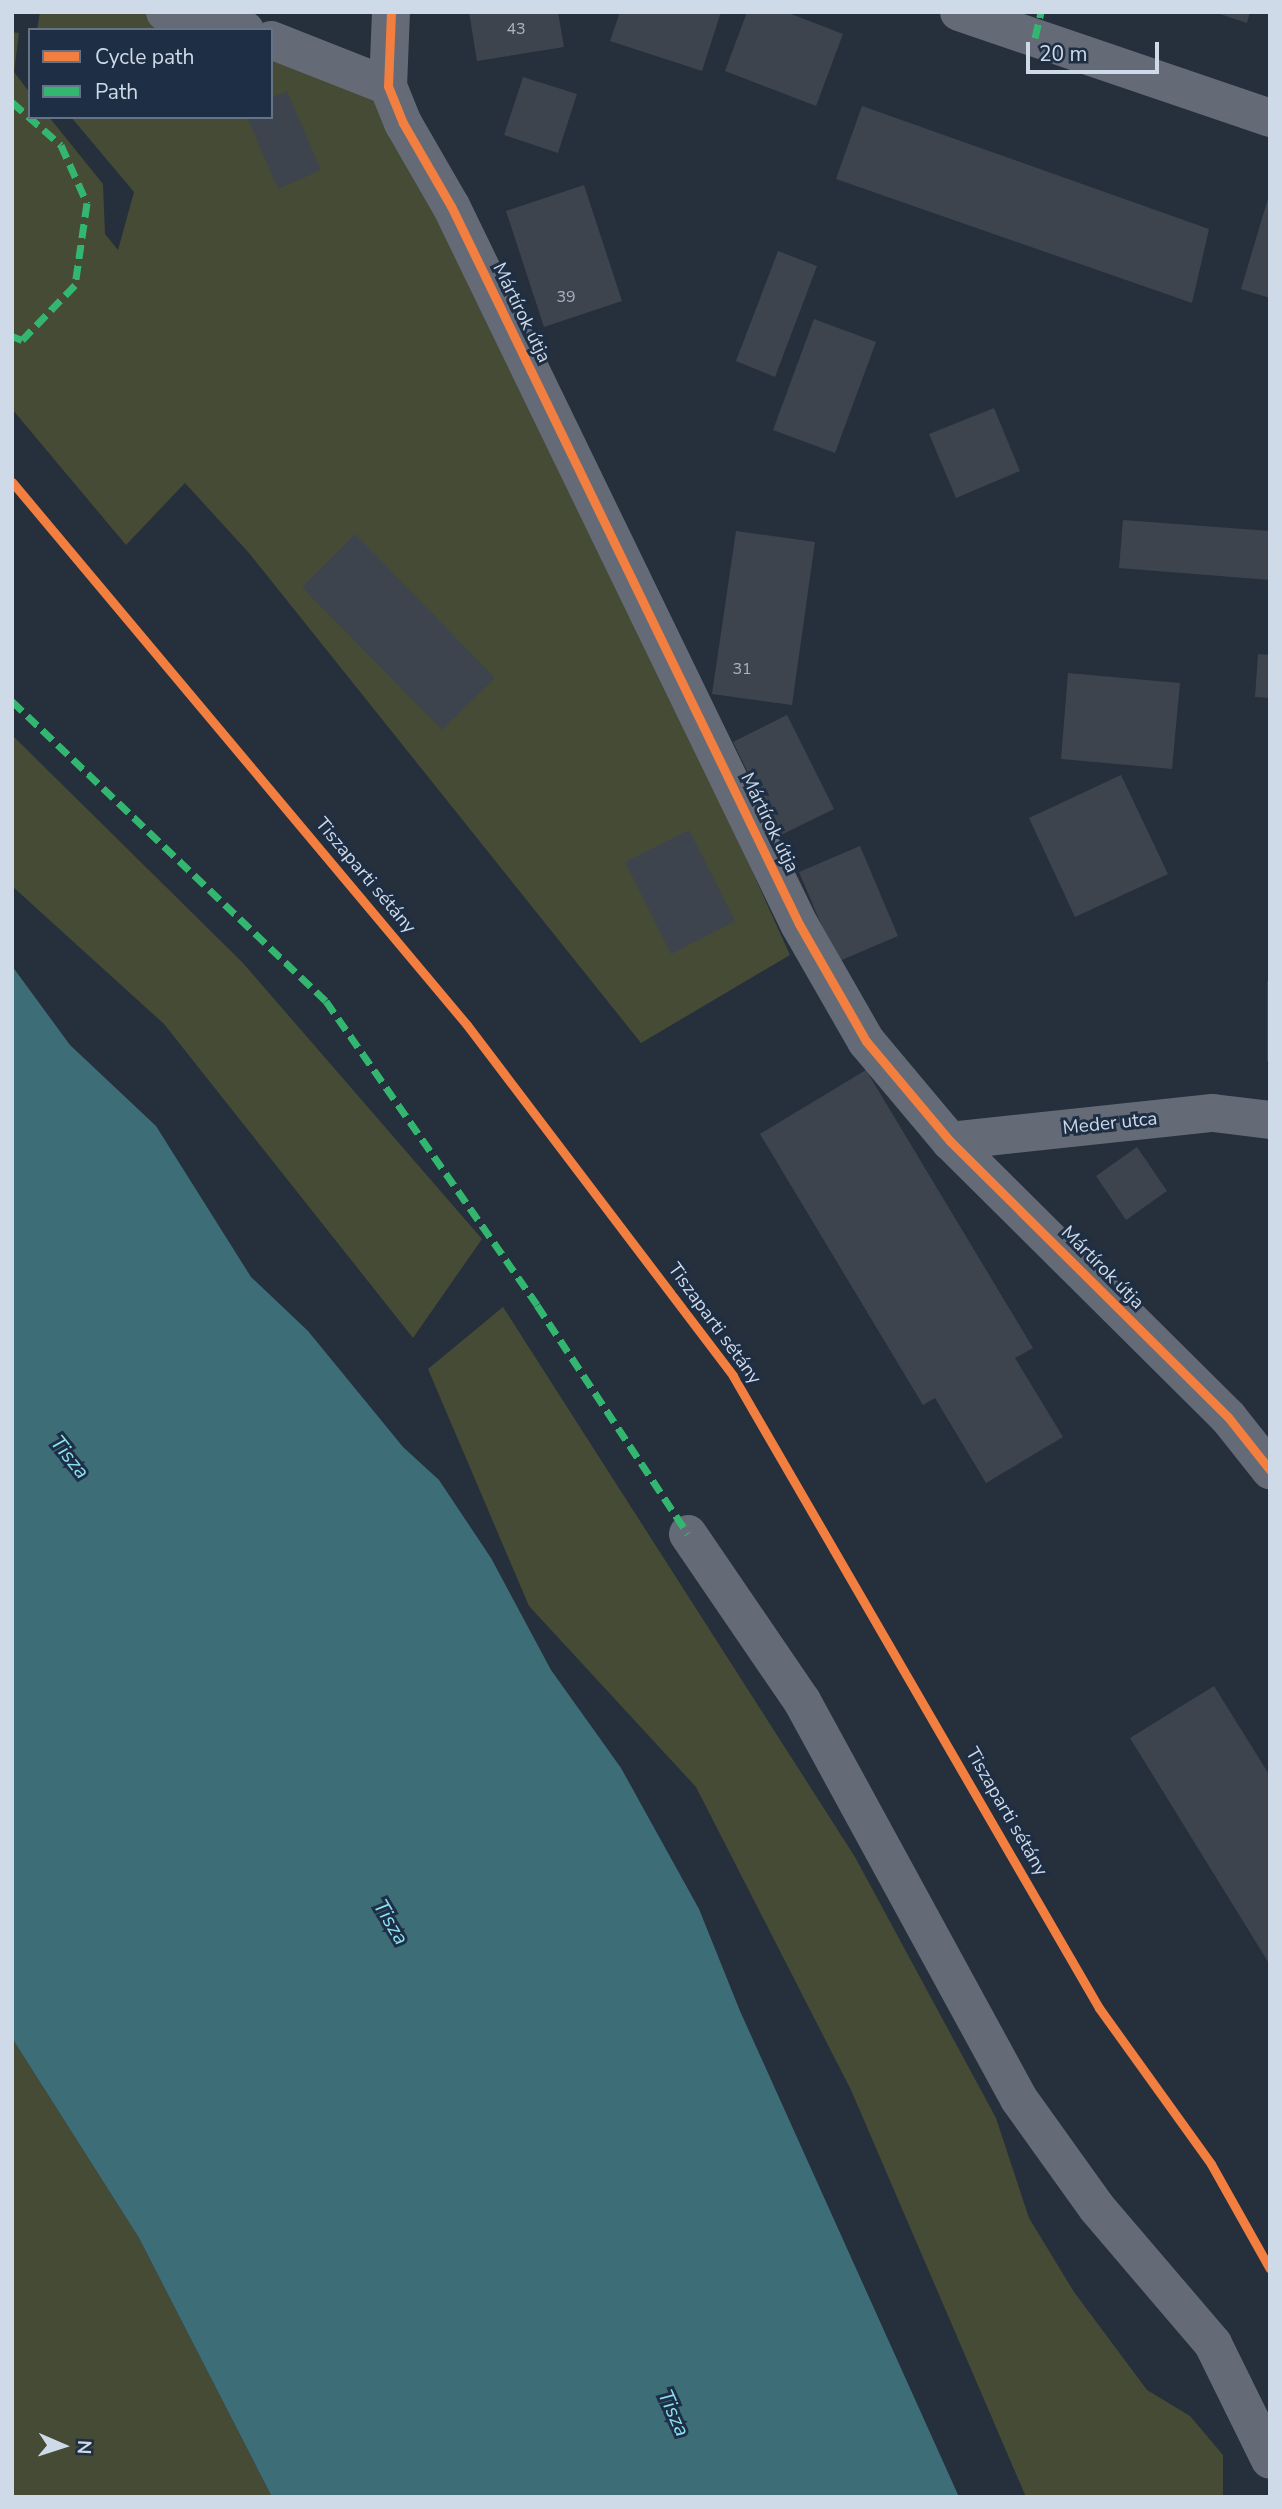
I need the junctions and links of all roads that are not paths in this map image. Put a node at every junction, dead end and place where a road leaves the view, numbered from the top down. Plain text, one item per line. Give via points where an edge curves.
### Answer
1 (165, 12) edge
2 (271, 12) edge
3 (391, 12) edge
4 (959, 12) edge
5 (1038, 25) edge
6 (239, 27) edge
7 (273, 41) edge
8 (388, 86) junction
9 (1270, 118) edge
10 (1270, 1120) edge
11 (950, 1141) junction
12 (1270, 1470) edge
13 (688, 1534) dead end
14 (1270, 2460) edge

1 - 6 street
2 - 6 street
3 - 8 street
4 - 5 street
5 - 9 street
7 - 8 street
8 - 11 street, Mártírok útja via 799,924 866,1041
10 - 11 street, Meder utca via 1213,1113
11 - 12 street, Mártírok útja via 1228,1417
13 - 14 street via 802,1701 1019,2099 1097,2208 1213,2344

